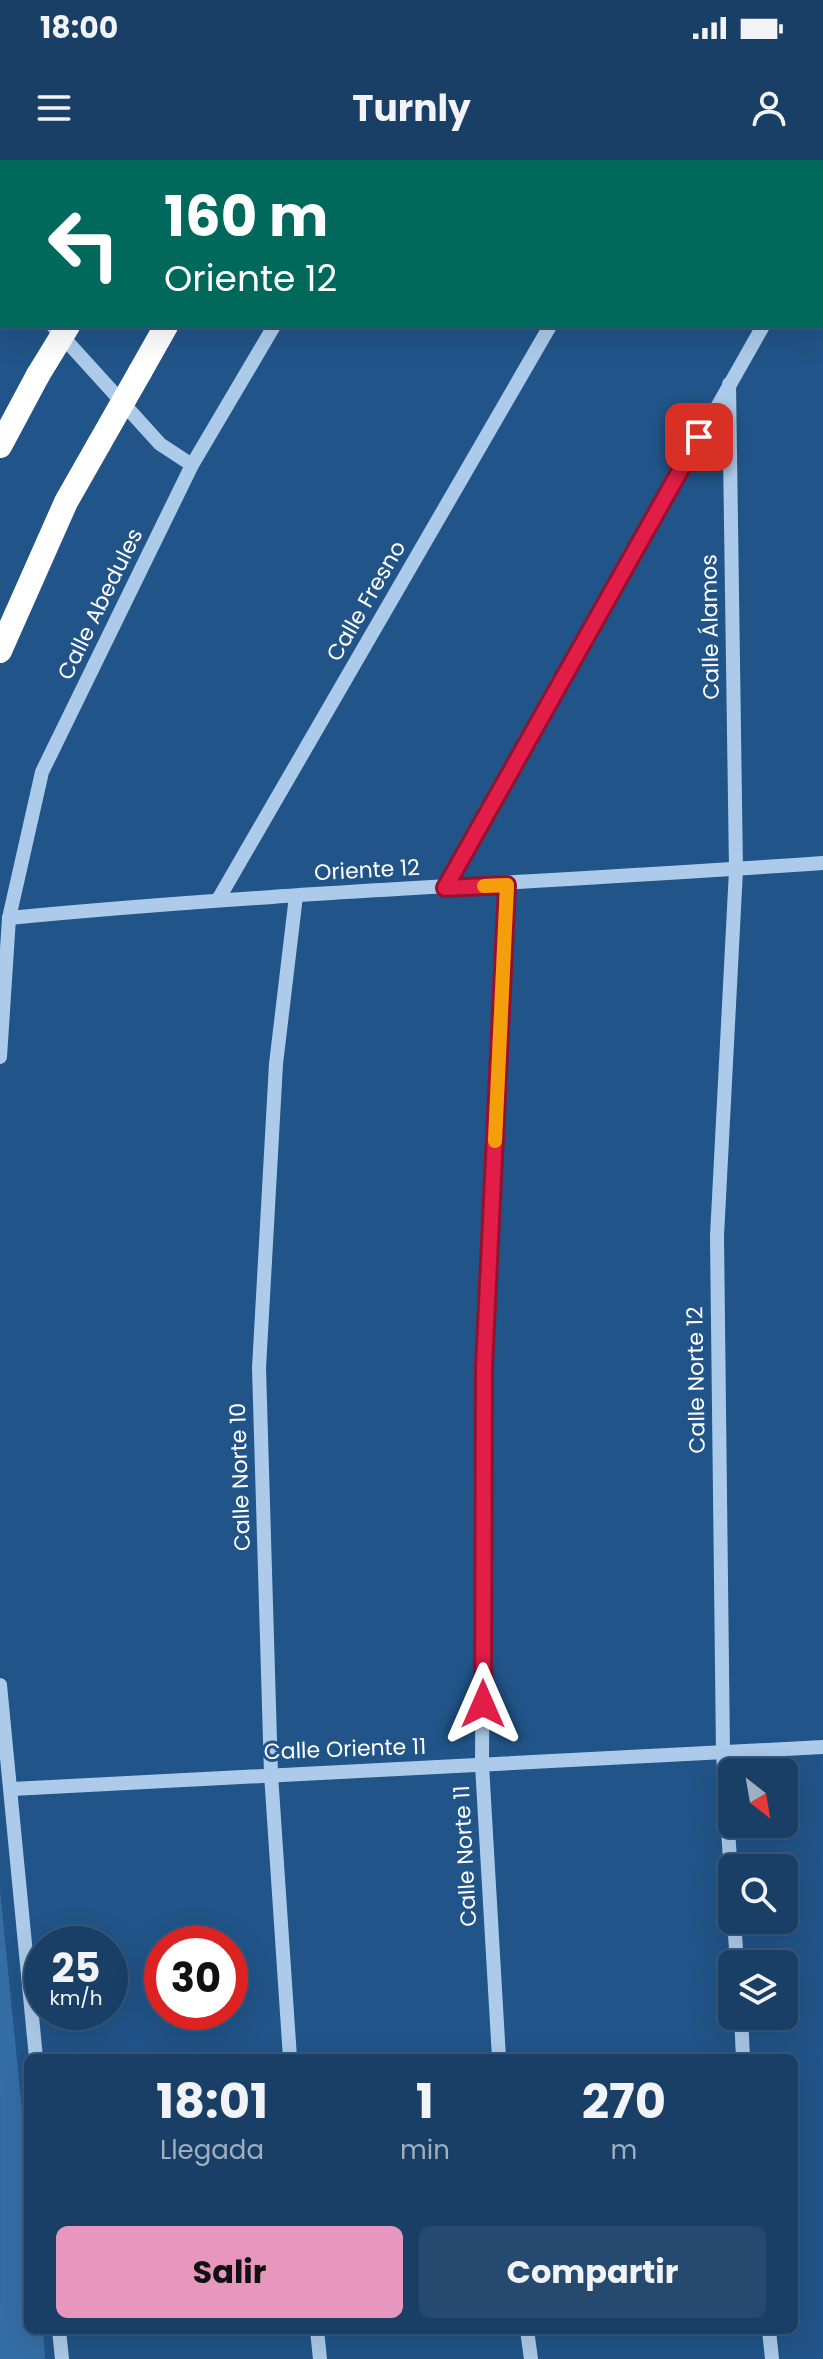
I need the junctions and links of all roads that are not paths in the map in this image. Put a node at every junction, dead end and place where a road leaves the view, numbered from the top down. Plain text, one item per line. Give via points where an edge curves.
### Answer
1 (55, 328) edge
2 (67, 328) edge
3 (165, 328) edge
4 (273, 328) edge
5 (549, 328) edge
6 (762, 328) edge
7 (729, 384) junction
8 (0, 446) edge
9 (192, 465) junction
10 (0, 651) edge
11 (823, 863) edge
12 (736, 870) junction
13 (507, 885) junction
14 (445, 888) junction
15 (296, 896) junction
16 (219, 898) junction
17 (9, 918) junction
18 (0, 1057) edge
19 (0, 1685) edge
20 (823, 1747) edge
21 (723, 1753) junction
22 (482, 1765) junction
23 (271, 1774) junction
24 (12, 1789) junction
25 (730, 1854) edge
26 (742, 2030) edge
27 (36, 2054) edge
28 (290, 2054) edge
29 (499, 2054) edge
30 (743, 2054) edge
31 (59, 2334) edge
32 (317, 2334) edge
33 (528, 2334) edge
34 (769, 2334) edge
35 (62, 2359) edge
36 (320, 2359) edge
37 (531, 2359) edge
38 (772, 2359) edge

1 - 9 street via 160,444
2 - 8 highway, bridge
3 - 10 highway, bridge via 66,502
4 - 9 street, Calle Abedules
5 - 16 street, Calle Fresno
6 - 7 street
7 - 12 street, Calle Álamos
7 - 14 street
9 - 17 street, Calle Abedules via 42,772
11 - 12 street, Oriente 12
12 - 13 street, Oriente 12
12 - 21 street, Calle Norte 12 via 717,1236
13 - 14 street, Oriente 12
13 - 22 street, Calle Norte 11 via 484,1367
14 - 15 street, Oriente 12
15 - 16 street, Oriente 12
15 - 23 street, Calle Norte 10 via 276,1064 259,1368
16 - 17 street, Oriente 12
17 - 18 street, Calle Abedules
19 - 24 street
20 - 21 street, Calle Oriente 11
21 - 22 street, Calle Oriente 11
21 - 25 street, Calle Norte 12
22 - 23 street, Calle Oriente 11
22 - 29 street, Calle Norte 11
23 - 24 street, Calle Oriente 11
23 - 28 street, Calle Norte 10
24 - 27 street
26 - 30 street
31 - 35 street
32 - 36 street
33 - 37 street
34 - 38 street

